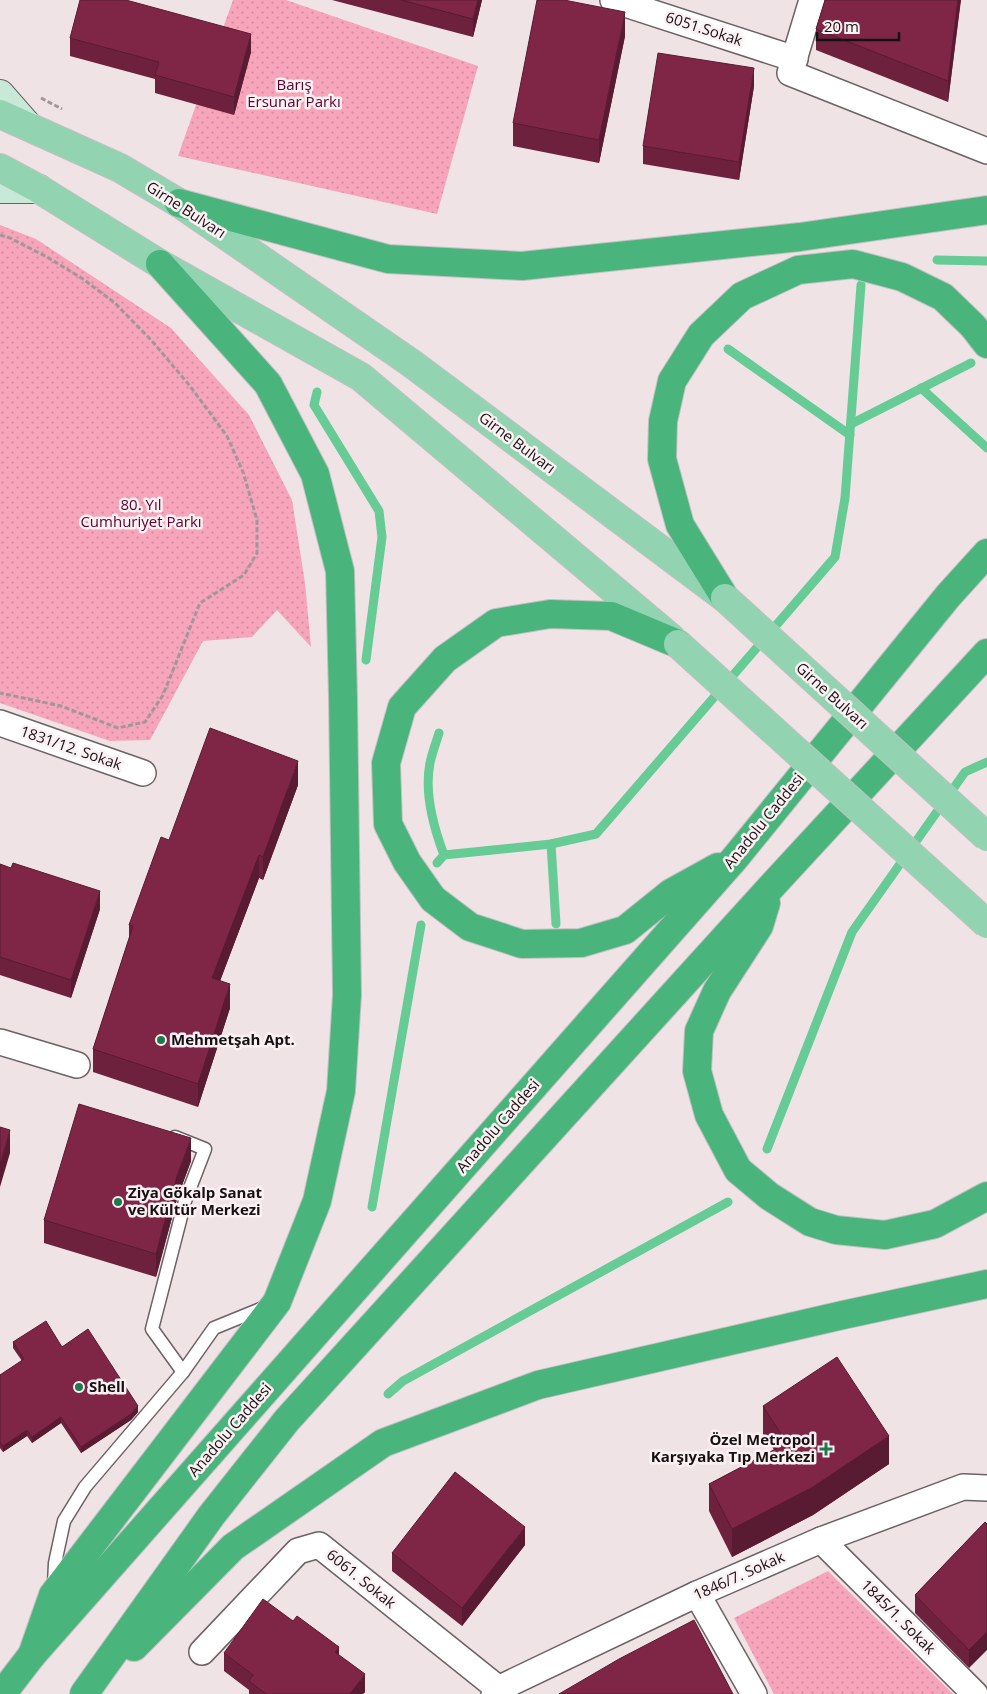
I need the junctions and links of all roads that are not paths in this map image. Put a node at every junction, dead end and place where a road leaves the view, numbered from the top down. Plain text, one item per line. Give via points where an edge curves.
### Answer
1 (613, 0) edge
2 (812, 0) edge
3 (792, 66) junction
4 (0, 94) edge
5 (0, 114) edge
6 (28, 126) junction
7 (987, 151) edge
8 (0, 168) edge
9 (39, 188) junction
10 (0, 189) edge
11 (179, 203) junction
12 (987, 210) edge
13 (160, 264) junction
14 (987, 344) edge
15 (987, 536) edge
16 (987, 553) edge
17 (948, 596) junction
18 (725, 598) junction
19 (678, 644) junction
20 (986, 653) edge
21 (0, 723) edge
22 (143, 773) dead end
23 (987, 837) edge
24 (735, 858) junction
25 (771, 887) junction
26 (987, 924) edge
27 (0, 1042) edge
28 (77, 1065) dead end
29 (160, 1132) edge
30 (987, 1196) edge
31 (987, 1284) edge
32 (277, 1302) junction
33 (183, 1372) junction
34 (987, 1488) edge
35 (821, 1540) junction
36 (697, 1594) junction
37 (53, 1595) junction
38 (202, 1652) dead end
39 (32, 1655) junction
40 (499, 1692) edge
41 (2, 1694) edge
42 (85, 1694) edge
43 (754, 1694) edge
44 (975, 1694) edge

1 - 3 street, 6051.Sokak
2 - 3 street
3 - 7 street, 6051.Sokak
4 - 6 main road
5 - 6 main road, Girne Bulvarı
6 - 11 main road, Girne Bulvarı via 120,168
8 - 9 main road
9 - 10 main road
9 - 13 main road
11 - 12 highway via 388,259 522,266 800,237
11 - 18 main road, Girne Bulvarı via 411,363
13 - 19 main road via 361,377
13 - 32 highway via 268,384 315,474 340,571 347,996 341,1092 317,1201
14 - 18 highway via 943,298 902,277 853,264 798,270 742,296 701,335 672,381 663,421 662,458 680,525
15 - 17 highway
16 - 17 highway, Anadolu Caddesi
17 - 24 highway, Anadolu Caddesi
18 - 23 main road, Girne Bulvarı, bridge
19 - 24 highway via 611,616 550,614 496,624 445,660 402,707 386,763 388,824 407,862 433,899 470,927 522,944 581,943 625,930 671,893
19 - 26 main road, bridge
20 - 25 highway
21 - 22 street, 1831/12. Sokak
24 - 39 highway, Anadolu Caddesi
25 - 30 highway via 759,926 717,991 698,1031 697,1071 709,1115 738,1170 769,1196 810,1222 836,1230 886,1234 935,1224
25 - 42 highway via 287,1420 211,1516
27 - 28 street
29 - 33 lane via 205,1149 185,1201 152,1329
31 - 42 highway via 538,1385 383,1443 234,1547
32 - 33 lane via 214,1328
32 - 37 highway
33 - 37 lane via 85,1487 64,1521 55,1563
34 - 35 street, 1846/7. Sokak via 963,1487
35 - 36 street, 1846/7. Sokak
35 - 44 street, 1845/1. Sokak
36 - 40 street, 1846/7. Sokak
36 - 43 street
37 - 39 highway
38 - 40 street, 6061. Sokak via 298,1551 319,1545
39 - 41 highway, Anadolu Caddesi

